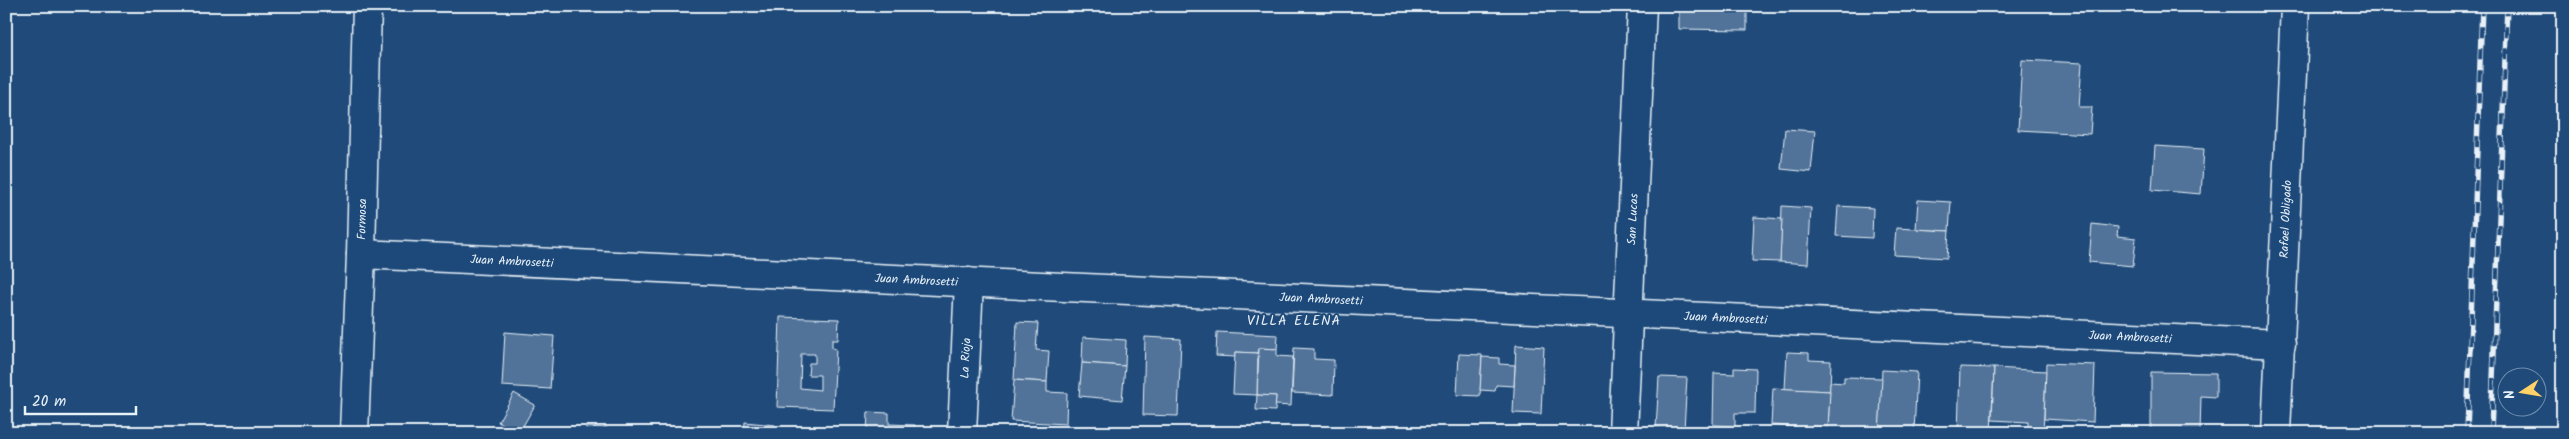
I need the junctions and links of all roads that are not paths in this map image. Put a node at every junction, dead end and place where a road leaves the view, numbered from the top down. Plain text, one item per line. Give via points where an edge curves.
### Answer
1 (367, 6) edge
2 (1642, 6) edge
3 (2295, 6) edge
4 (361, 254) junction
5 (969, 282) junction
6 (1628, 313) junction
7 (2281, 344) junction
8 (354, 433) edge
9 (962, 433) edge
10 (1623, 433) edge
11 (2276, 433) edge

1 - 4 street, Formosa
2 - 6 street, San Lucas
3 - 7 street, Rafael Obligado
4 - 5 street, Juan Ambrosetti
4 - 8 street, Formosa
5 - 6 street, Juan Ambrosetti
5 - 9 street, La Rioja
6 - 7 street, Juan Ambrosetti
6 - 10 street, San Lucas
7 - 11 street, Rafael Obligado

